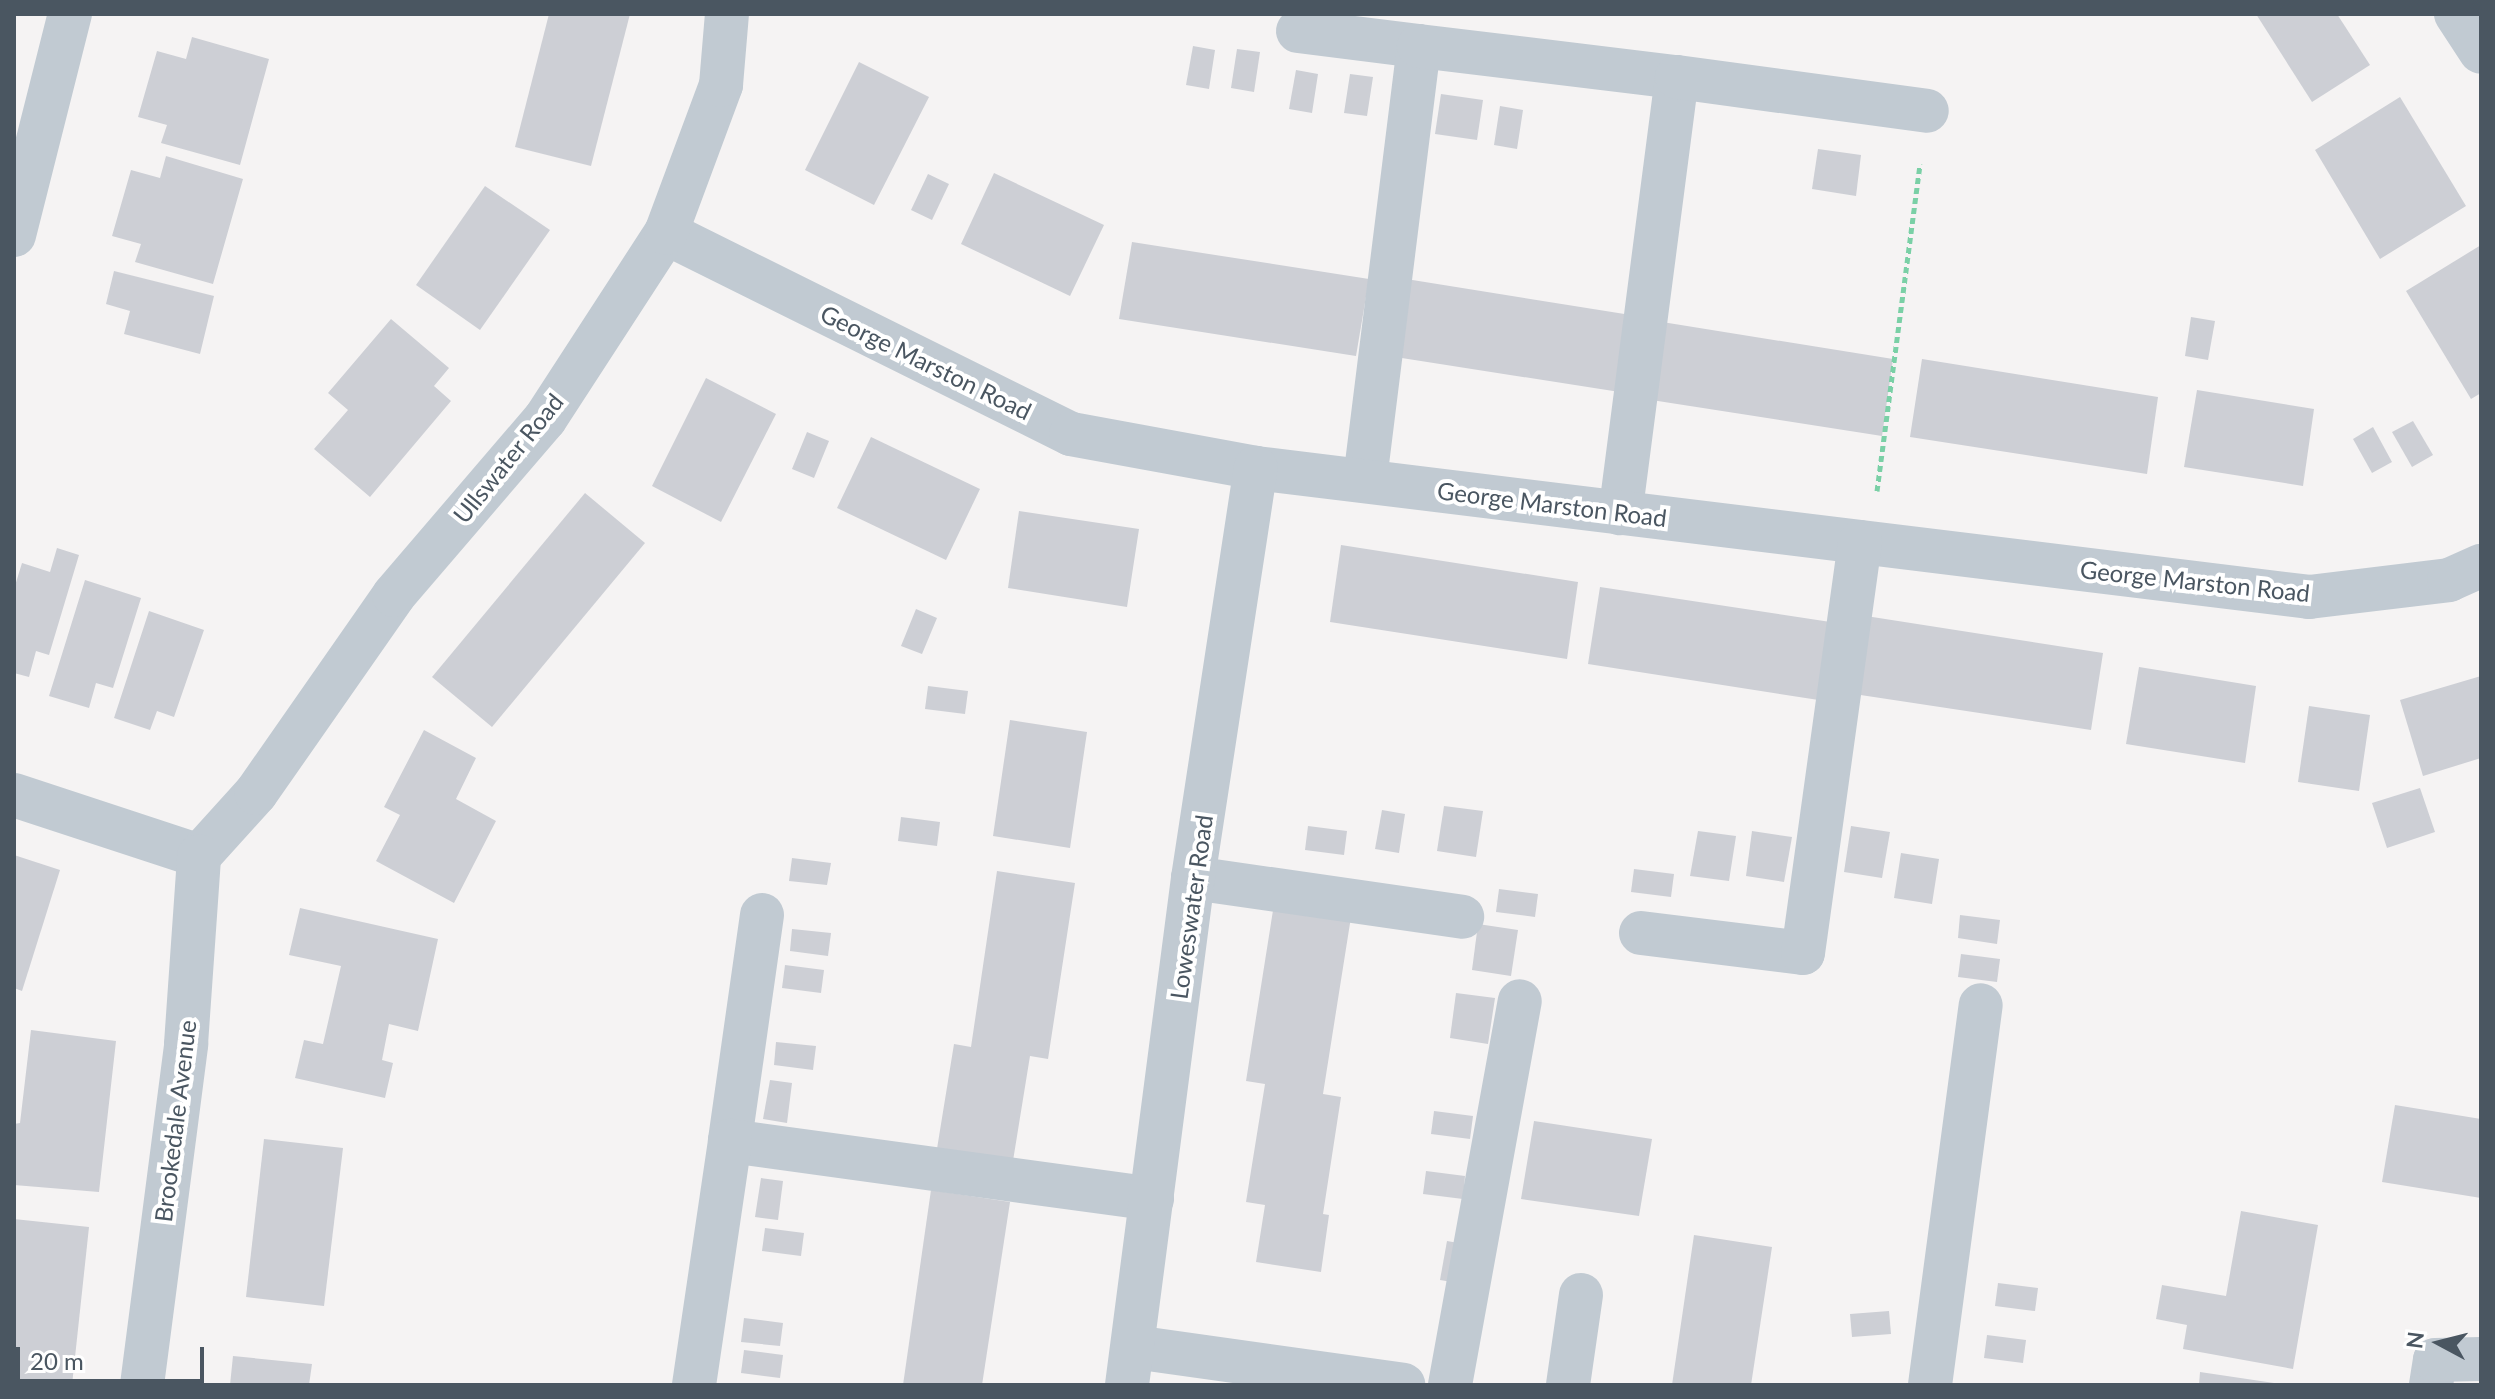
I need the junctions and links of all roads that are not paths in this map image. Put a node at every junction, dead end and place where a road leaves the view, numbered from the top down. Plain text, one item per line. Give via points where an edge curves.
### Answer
1 (70, 14) edge
2 (727, 14) edge
3 (2456, 14) edge
4 (1298, 31) dead end
5 (1419, 46) junction
6 (2481, 52) edge
7 (1677, 77) junction
8 (1927, 111) road end
9 (666, 233) junction
10 (14, 235) edge
11 (1256, 468) junction
12 (1365, 481) junction
13 (1620, 513) junction
14 (1865, 543) junction
15 (2481, 566) edge
16 (14, 795) edge
17 (199, 856) junction
18 (1193, 878) junction
19 (762, 915) dead end
20 (1462, 917) dead end
21 (1641, 933) dead end
22 (1520, 1001) dead end
23 (1981, 1005) dead end
24 (730, 1141) junction
25 (1152, 1199) junction
26 (1581, 1295) dead end
27 (2481, 1359) edge
28 (1130, 1366) edge
29 (142, 1385) edge
30 (694, 1385) edge
31 (1403, 1385) edge
32 (1450, 1385) edge
33 (1568, 1385) edge
34 (1930, 1385) edge
35 (2431, 1385) edge

1 - 10 street
2 - 9 street, Ullswater Road via 721,85
3 - 6 street
4 - 5 street
5 - 7 street
5 - 12 street
7 - 8 street
7 - 13 street
9 - 11 street, George Marston Road via 1071,434
9 - 17 street, Ullswater Road via 545,419 394,595 256,793
11 - 12 street, George Marston Road
11 - 18 street, Loweswater Road
12 - 13 street, George Marston Road
13 - 14 street, George Marston Road
14 - 15 street, George Marston Road via 2309,597 2449,580
14 - 21 street via 1818,955
16 - 17 street
17 - 29 street, Brookedale Avenue via 186,1044
18 - 20 street
18 - 25 street, Loweswater Road
19 - 24 street
22 - 32 street
23 - 34 street
24 - 25 street
24 - 30 street
25 - 28 street, Loweswater Road
26 - 33 street
27 - 35 street via 2435,1360
28 - 31 street, Loweswater Road

